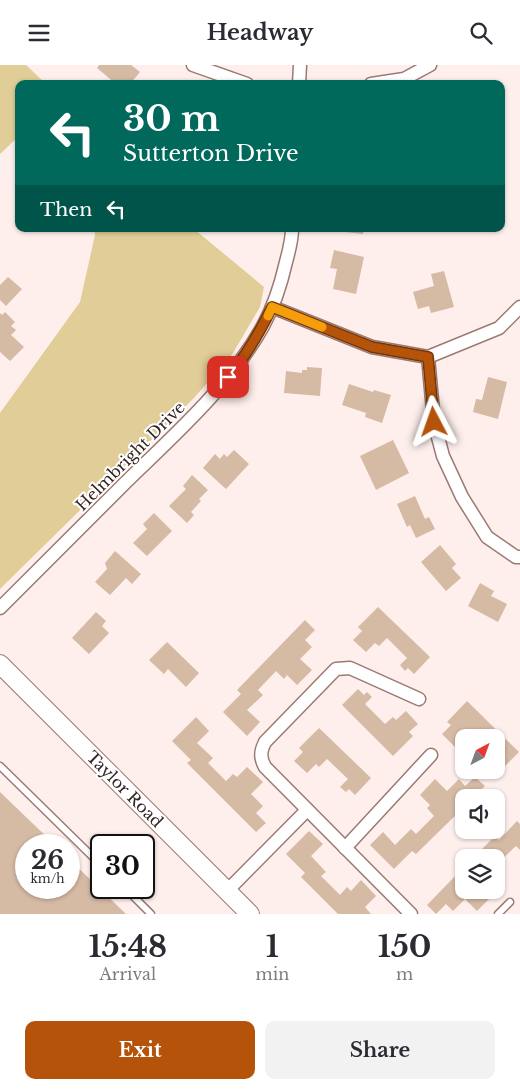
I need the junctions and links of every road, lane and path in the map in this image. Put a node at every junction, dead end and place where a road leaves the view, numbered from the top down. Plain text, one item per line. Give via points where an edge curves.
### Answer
1 (193, 65) edge
2 (300, 65) edge
3 (430, 65) edge
4 (236, 80) edge
5 (299, 80) edge
6 (397, 80) edge
7 (292, 232) edge
8 (272, 307) junction
9 (520, 307) edge
10 (428, 357) junction
11 (520, 557) edge
12 (0, 608) edge
13 (0, 664) edge
14 (419, 699) dead end
15 (432, 755) dead end
16 (0, 766) edge
17 (306, 810) junction
18 (345, 848) junction
19 (90, 854) edge
20 (227, 891) junction
21 (136, 899) edge
22 (510, 902) dead end
23 (151, 914) edge
24 (250, 914) edge
25 (411, 914) edge
26 (498, 914) edge

1 - 4 street
2 - 5 street
3 - 6 street
7 - 8 street, Helmbright Drive via 281,283
8 - 10 street via 372,347
8 - 12 street, Helmbright Drive via 237,367 210,398
9 - 10 street via 499,328
10 - 11 street via 434,422 443,456 486,537
13 - 20 main road, Taylor Road
14 - 17 street via 350,668 336,669 265,742 261,750 265,767
15 - 18 street
16 - 19 lane
17 - 18 street
17 - 20 street
18 - 25 street
20 - 24 main road, Taylor Road
21 - 23 lane
22 - 26 lane

